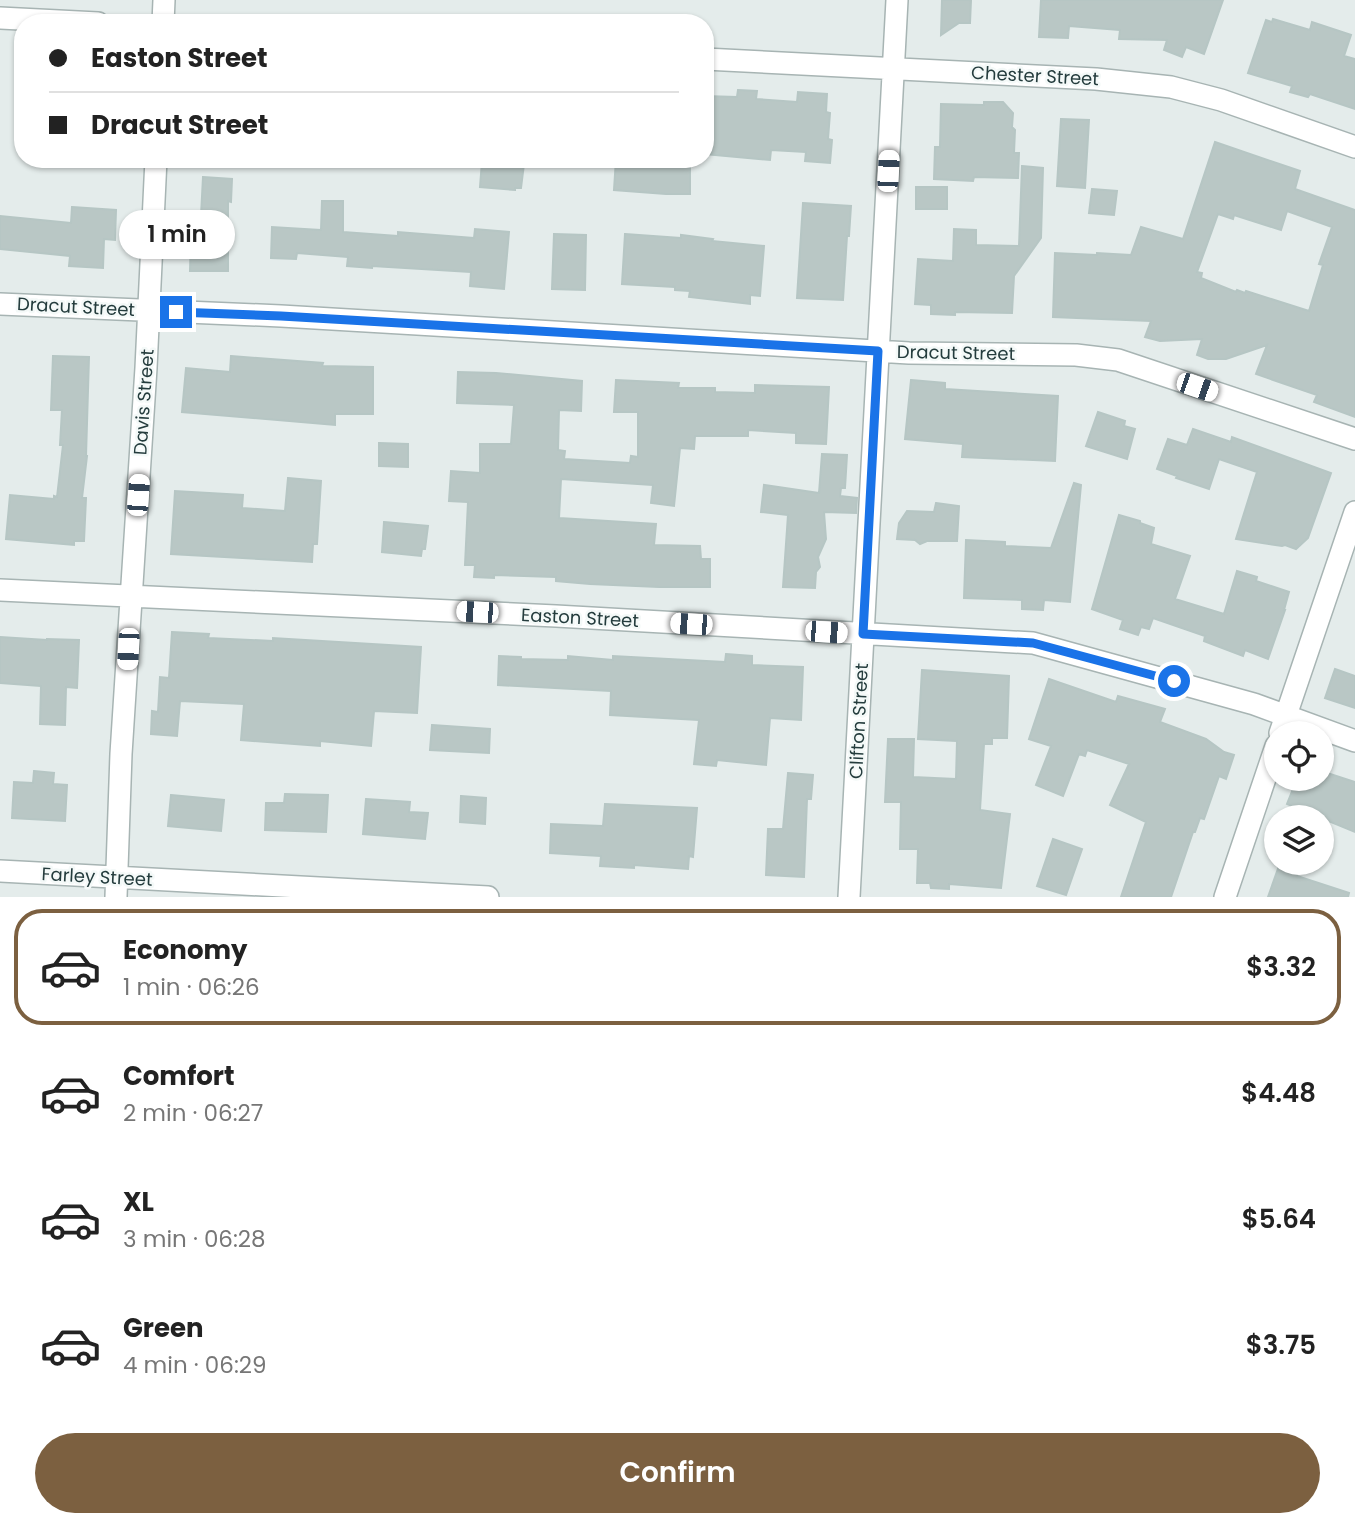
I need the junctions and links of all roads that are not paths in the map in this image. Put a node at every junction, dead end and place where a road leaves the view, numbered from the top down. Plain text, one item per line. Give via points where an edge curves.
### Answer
1 (897, 0) edge
2 (714, 59) edge
3 (894, 68) junction
4 (1355, 146) edge
5 (156, 168) edge
6 (0, 304) edge
7 (149, 310) junction
8 (878, 351) junction
9 (1355, 439) edge
10 (1355, 512) edge
11 (0, 590) edge
12 (132, 596) junction
13 (863, 634) junction
14 (1279, 721) edge
15 (1284, 721) edge
16 (1334, 736) edge
17 (1355, 741) edge
18 (1264, 781) edge
19 (0, 872) edge
20 (116, 887) edge
21 (488, 897) edge
22 (849, 897) edge
23 (1224, 897) edge

1 - 3 street, Clifton Street
2 - 3 street, Chester Street
3 - 4 street, Chester Street via 1171,87
3 - 8 street, Clifton Street
5 - 7 street, Davis Street
6 - 7 street, Dracut Street
7 - 8 street, Dracut Street
7 - 12 street, Davis Street
8 - 9 street, Dracut Street via 1118,360
8 - 13 street, Clifton Street
10 - 15 street
11 - 12 street, Easton Street
12 - 13 street, Easton Street
12 - 20 street, Davis Street
13 - 14 street, Easton Street via 1033,643 1254,704
13 - 22 street, Clifton Street
16 - 17 street, Easton Street
18 - 23 street
19 - 20 street, Farley Street
20 - 21 street, Farley Street

